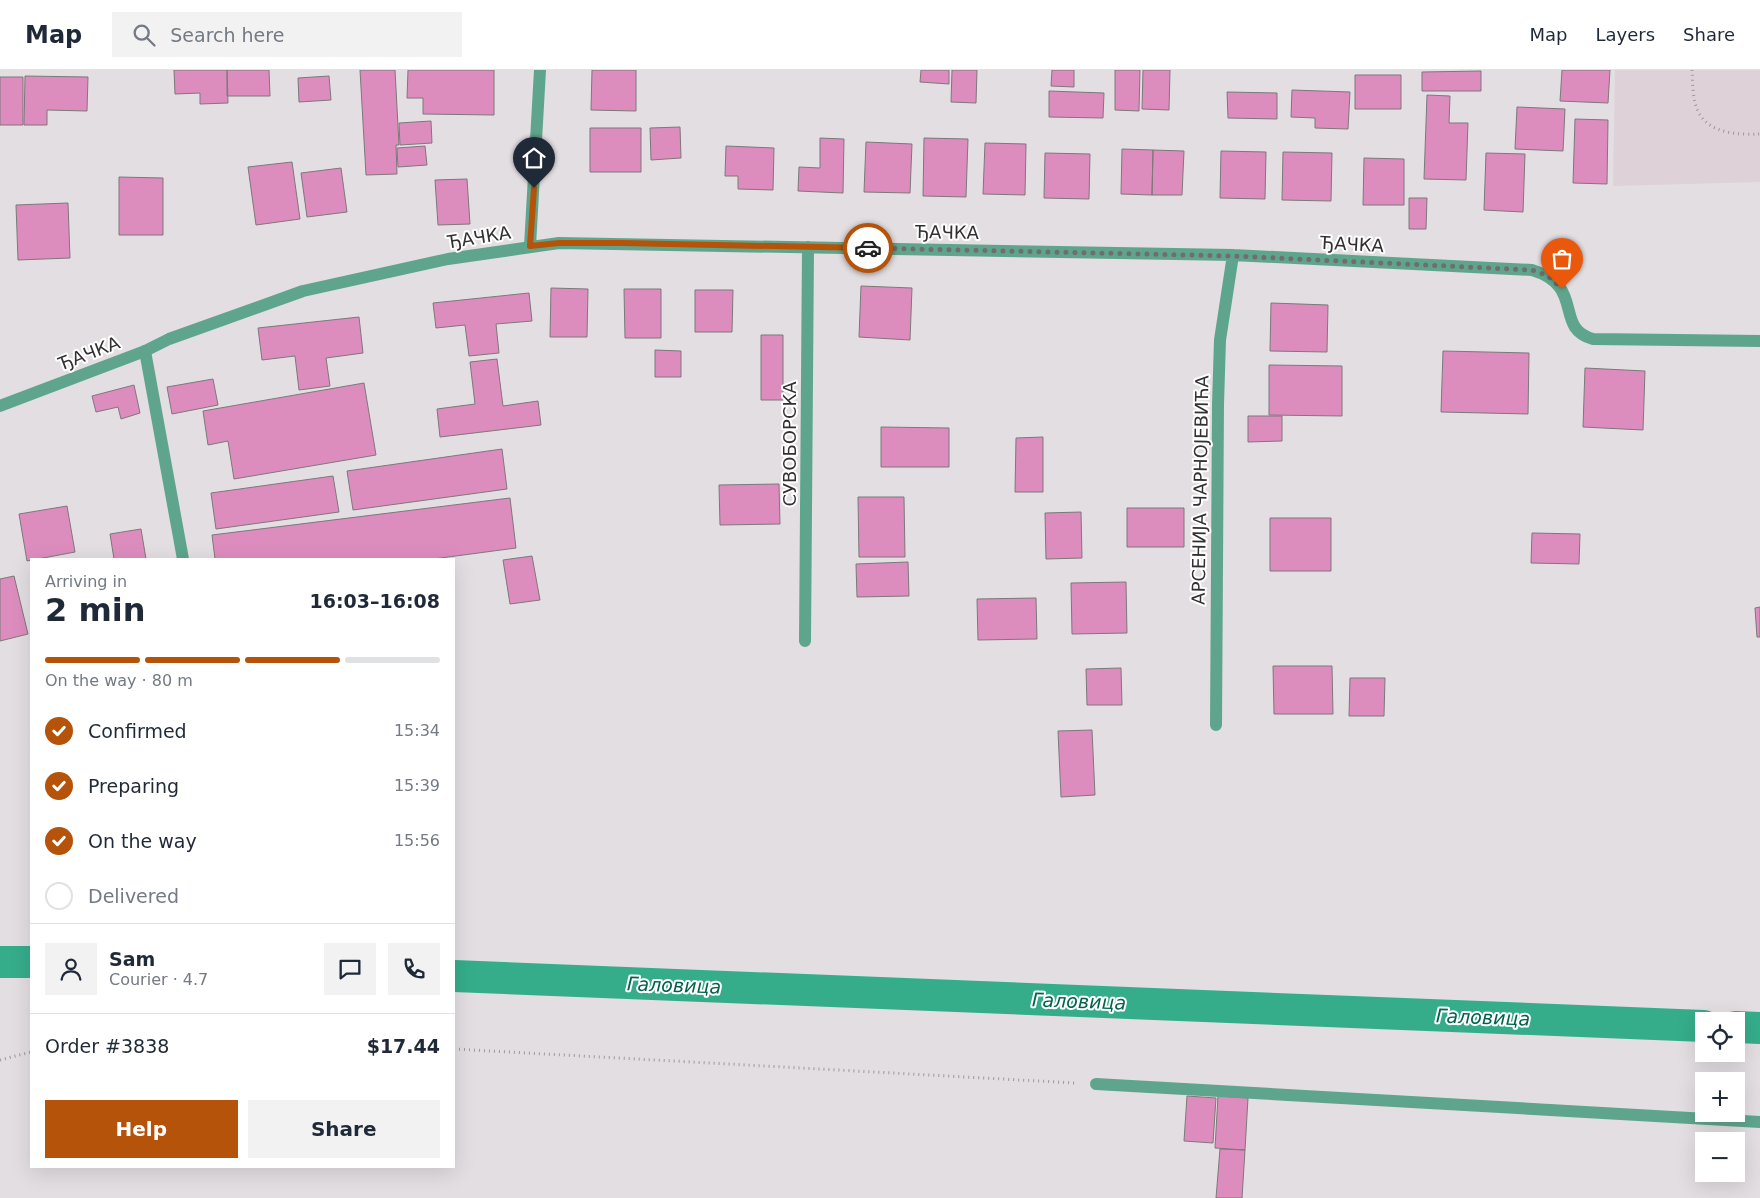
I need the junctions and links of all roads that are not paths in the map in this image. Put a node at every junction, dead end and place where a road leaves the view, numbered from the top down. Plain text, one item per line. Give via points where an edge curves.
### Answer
1 (540, 70) edge
2 (530, 246) junction
3 (808, 247) junction
4 (1233, 256) junction
5 (1760, 341) edge
6 (145, 351) junction
7 (0, 406) edge
8 (184, 558) edge
9 (805, 641) dead end
10 (1216, 725) dead end
11 (1096, 1084) road end
12 (1760, 1122) edge

1 - 2 street
2 - 3 street, ЂАЧКА via 622,243
2 - 6 street, ЂАЧКА via 448,259 320,286 186,333
3 - 4 street, ЂАЧКА
3 - 9 street, СУВОБОРСКА
4 - 5 street, ЂАЧКА via 1532,270 1558,283 1575,329 1586,337
4 - 10 street, АРСЕНИЈА ЧАРНОЈЕВИЋА via 1220,340
6 - 7 street, ЂАЧКА
6 - 8 street
11 - 12 street

